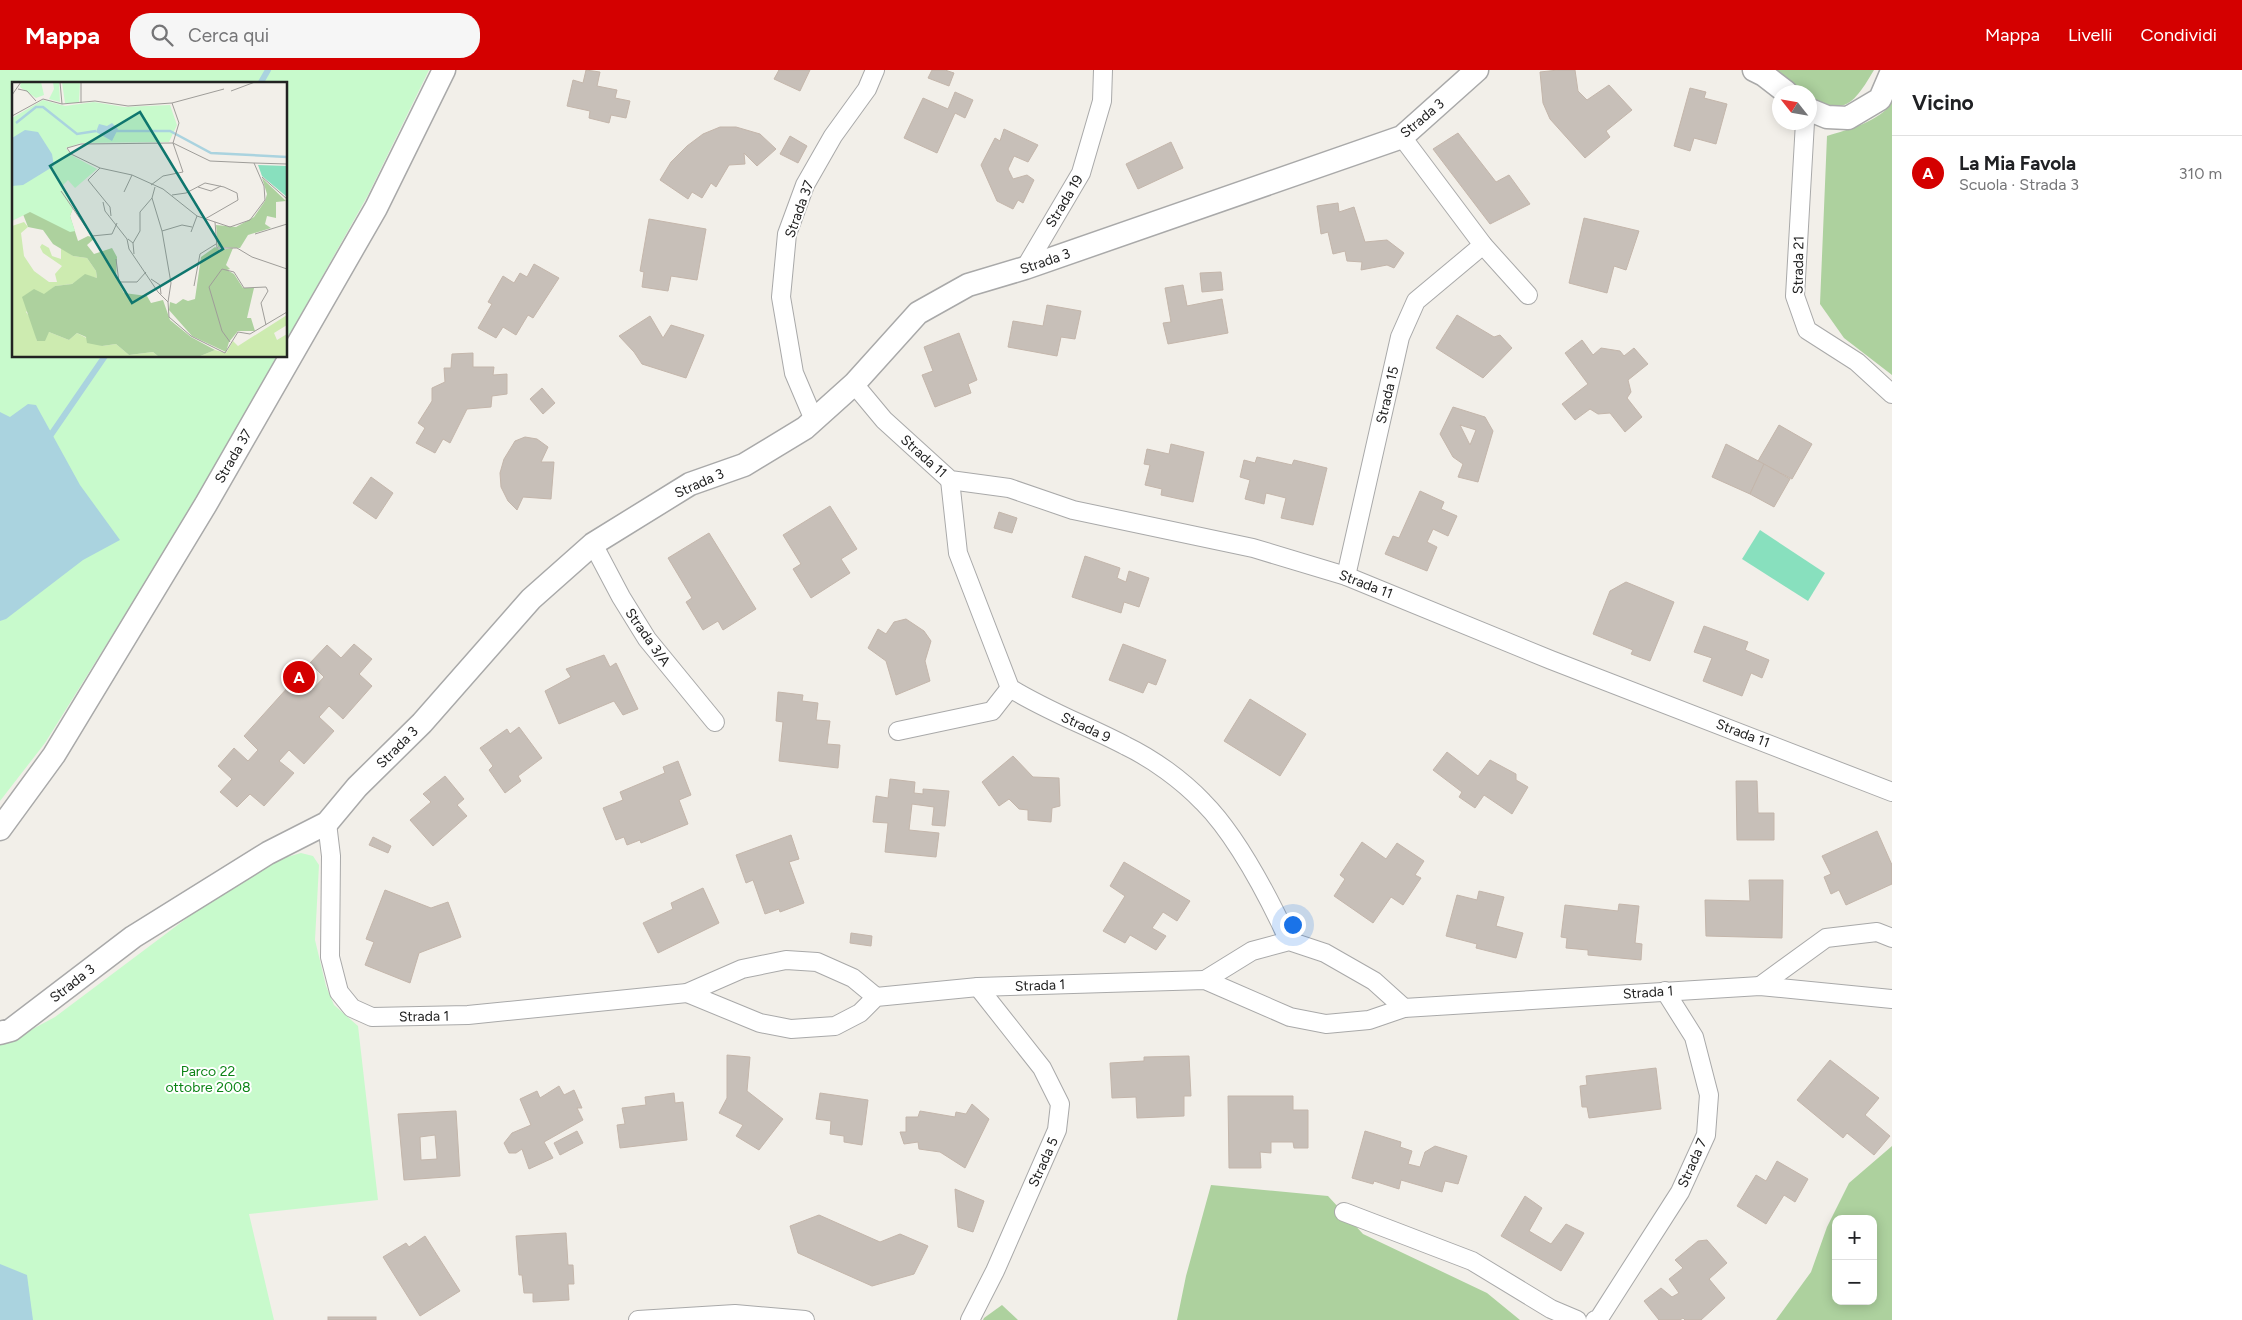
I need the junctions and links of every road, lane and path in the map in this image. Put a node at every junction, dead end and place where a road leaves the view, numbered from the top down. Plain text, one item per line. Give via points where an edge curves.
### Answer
1 (444, 70) edge
2 (875, 70) edge
3 (1103, 70) edge
4 (1477, 70) edge
5 (1754, 70) edge
6 (1892, 71) edge
7 (1777, 85) edge
8 (1817, 113) edge
9 (1805, 130) edge
10 (1402, 137) junction
11 (1483, 245) junction
12 (1025, 268) junction
13 (1528, 295) dead end
14 (854, 384) junction
15 (1892, 394) edge
16 (814, 420) junction
17 (950, 480) junction
18 (593, 544) junction
19 (1346, 576) junction
20 (1010, 688) junction
21 (715, 722) dead end
22 (898, 731) dead end
23 (1892, 792) edge
24 (327, 823) junction
25 (0, 829) edge
26 (1892, 938) edge
27 (1289, 940) junction
28 (1205, 980) junction
29 (1760, 986) junction
30 (978, 987) junction
31 (1665, 990) junction
32 (687, 993) junction
33 (876, 997) junction
34 (1892, 998) edge
35 (1404, 1008) junction
36 (0, 1033) edge
37 (1344, 1212) dead end
38 (638, 1320) edge
39 (805, 1320) edge
40 (970, 1320) edge
41 (1577, 1320) edge
42 (1595, 1320) edge

1 - 25 street, Strada 37 via 376,208 206,504 54,756
2 - 16 street, Strada 37 via 867,89 833,136 805,185 787,234 781,297 794,373
3 - 12 street, Strada 19 via 1102,101 1082,173
4 - 10 street, Strada 3
5 - 7 street
6 - 8 street via 1880,99 1848,118
9 - 15 street, Strada 21 via 1795,296 1807,330 1856,362
10 - 11 street
10 - 12 street, Strada 3
11 - 13 street
11 - 19 street, Strada 15 via 1416,301 1400,337
12 - 14 street, Strada 3 via 968,285 918,313
14 - 16 street, Strada 3
14 - 17 street, Strada 11 via 884,420
16 - 18 street, Strada 3 via 744,465 690,484
17 - 19 street, Strada 11 via 1008,488 1073,510 1253,548
17 - 20 street via 958,553
18 - 21 street, Strada 3/A via 647,639
18 - 24 street, Strada 3 via 531,599 422,723 357,787
19 - 23 street, Strada 11 via 1551,660
20 - 22 street via 992,711
20 - 27 street, Strada 9 via 1128,747 1173,776 1204,802 1235,842
24 - 32 street, Strada 1 via 331,856 330,957 339,992 352,1008 372,1017 468,1015
24 - 36 street, Strada 3 via 268,853 133,937 11,1030
26 - 29 street via 1877,932 1826,938
27 - 28 street, Strada 1 via 1252,951
27 - 35 street via 1325,953 1374,981
28 - 30 street, Strada 1
28 - 35 street, Strada 1 via 1290,1017 1326,1024 1369,1020
29 - 31 street, Strada 1
29 - 34 street, Strada 1
30 - 33 street, Strada 1
30 - 40 street, Strada 5 via 1042,1068 1060,1104 1057,1130 996,1271
31 - 35 street, Strada 1
31 - 42 street, Strada 7 via 1694,1037 1709,1095 1706,1135 1680,1192
32 - 33 street, Strada 1 via 742,969 786,960 817,962 853,978
32 - 33 street, Strada 1 via 760,1022 791,1030 835,1026 860,1013
37 - 41 street via 1472,1261 1551,1309
38 - 39 street via 735,1314

